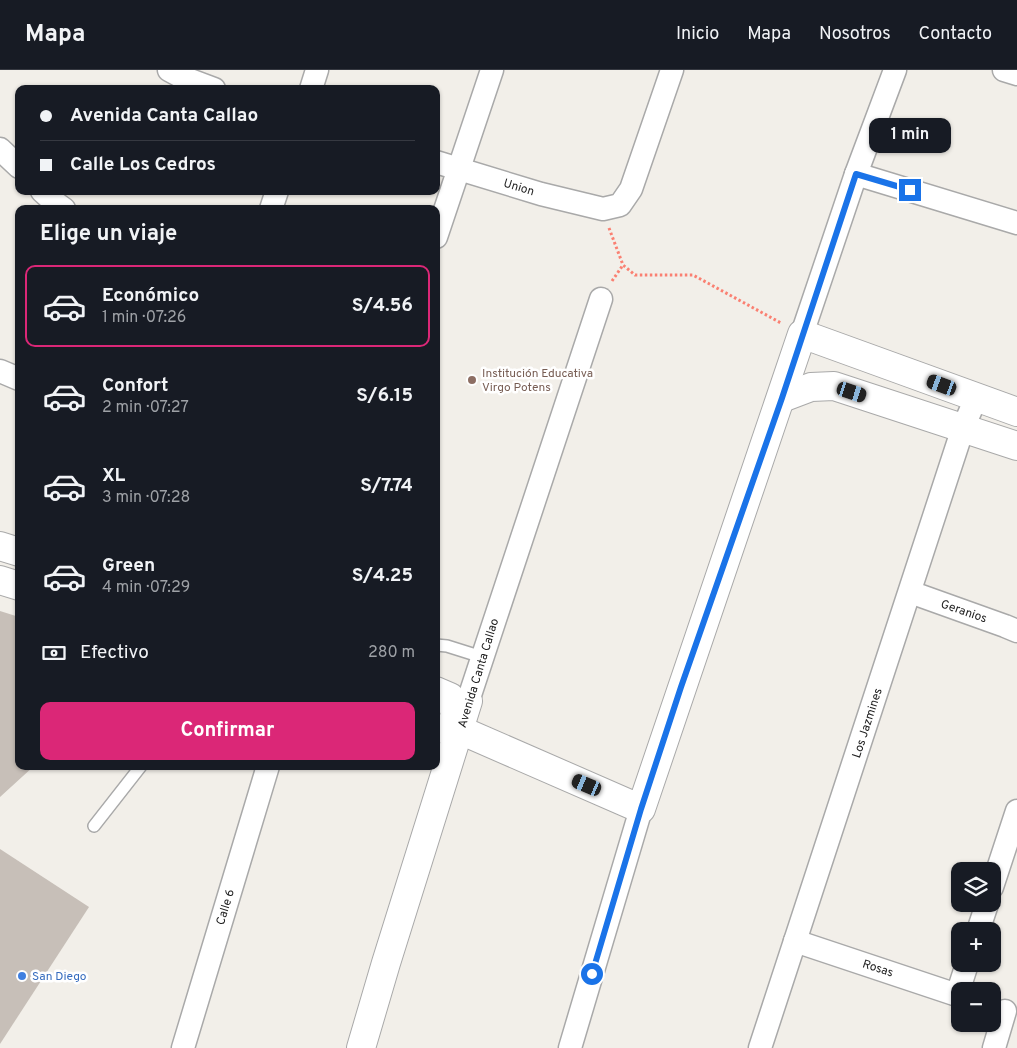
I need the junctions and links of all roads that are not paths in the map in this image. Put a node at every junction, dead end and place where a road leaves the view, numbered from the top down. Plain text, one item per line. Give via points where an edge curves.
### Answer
1 (169, 70) edge
2 (317, 70) edge
3 (492, 70) edge
4 (672, 70) edge
5 (895, 70) edge
6 (1004, 70) edge
7 (1017, 74) edge
8 (203, 85) edge
9 (312, 85) edge
10 (0, 149) edge
11 (440, 163) edge
12 (15, 164) edge
13 (458, 168) junction
14 (856, 174) junction
15 (46, 195) edge
16 (58, 205) edge
17 (1017, 223) edge
18 (440, 224) edge
19 (601, 299) dead end
20 (802, 334) junction
21 (0, 371) edge
22 (15, 377) edge
23 (782, 398) junction
24 (976, 398) junction
25 (1017, 412) edge
26 (964, 428) junction
27 (1017, 446) edge
28 (0, 546) edge
29 (15, 551) edge
30 (0, 580) edge
31 (15, 585) edge
32 (910, 592) junction
33 (1017, 632) edge
34 (440, 645) edge
35 (482, 657) junction
36 (440, 693) edge
37 (468, 701) joint
38 (448, 729) edge
39 (440, 759) edge
40 (137, 770) edge
41 (267, 770) edge
42 (437, 770) edge
43 (641, 809) junction
44 (1017, 811) edge
45 (94, 826) dead end
46 (1000, 862) edge
47 (796, 941) junction
48 (951, 992) edge
49 (1005, 1011) edge
50 (183, 1048) edge
51 (361, 1048) edge
52 (570, 1048) edge
53 (760, 1048) edge
54 (994, 1048) edge

1 - 8 street
2 - 9 street
3 - 13 street
4 - 13 street, Union via 631,189 620,205 603,208 540,194
5 - 14 street
6 - 7 street
10 - 12 street
11 - 13 street, Union
13 - 18 street
14 - 17 street
14 - 20 street
15 - 16 street
19 - 35 street, Avenida Canta Callao
20 - 23 street
20 - 24 street
21 - 22 street
23 - 26 street via 811,387 834,386
23 - 43 street
24 - 25 street
24 - 26 street, Los Jazmines
26 - 27 street
26 - 32 street, Los Jazmines
28 - 29 street
30 - 31 street
32 - 33 street, Geranios
32 - 47 street, Los Jazmines
34 - 35 lane
35 - 37 street, Avenida Canta Callao
36 - 38 street via 450,697
37 - 38 street, Avenida Canta Callao
38 - 39 street, Avenida Canta Callao
38 - 43 street
40 - 45 lane
41 - 50 street, Calle 6
42 - 51 street, Avenida Canta Callao
43 - 52 street
44 - 46 street
47 - 48 street, Rosas
47 - 53 street, Los Jazmines
49 - 54 street

